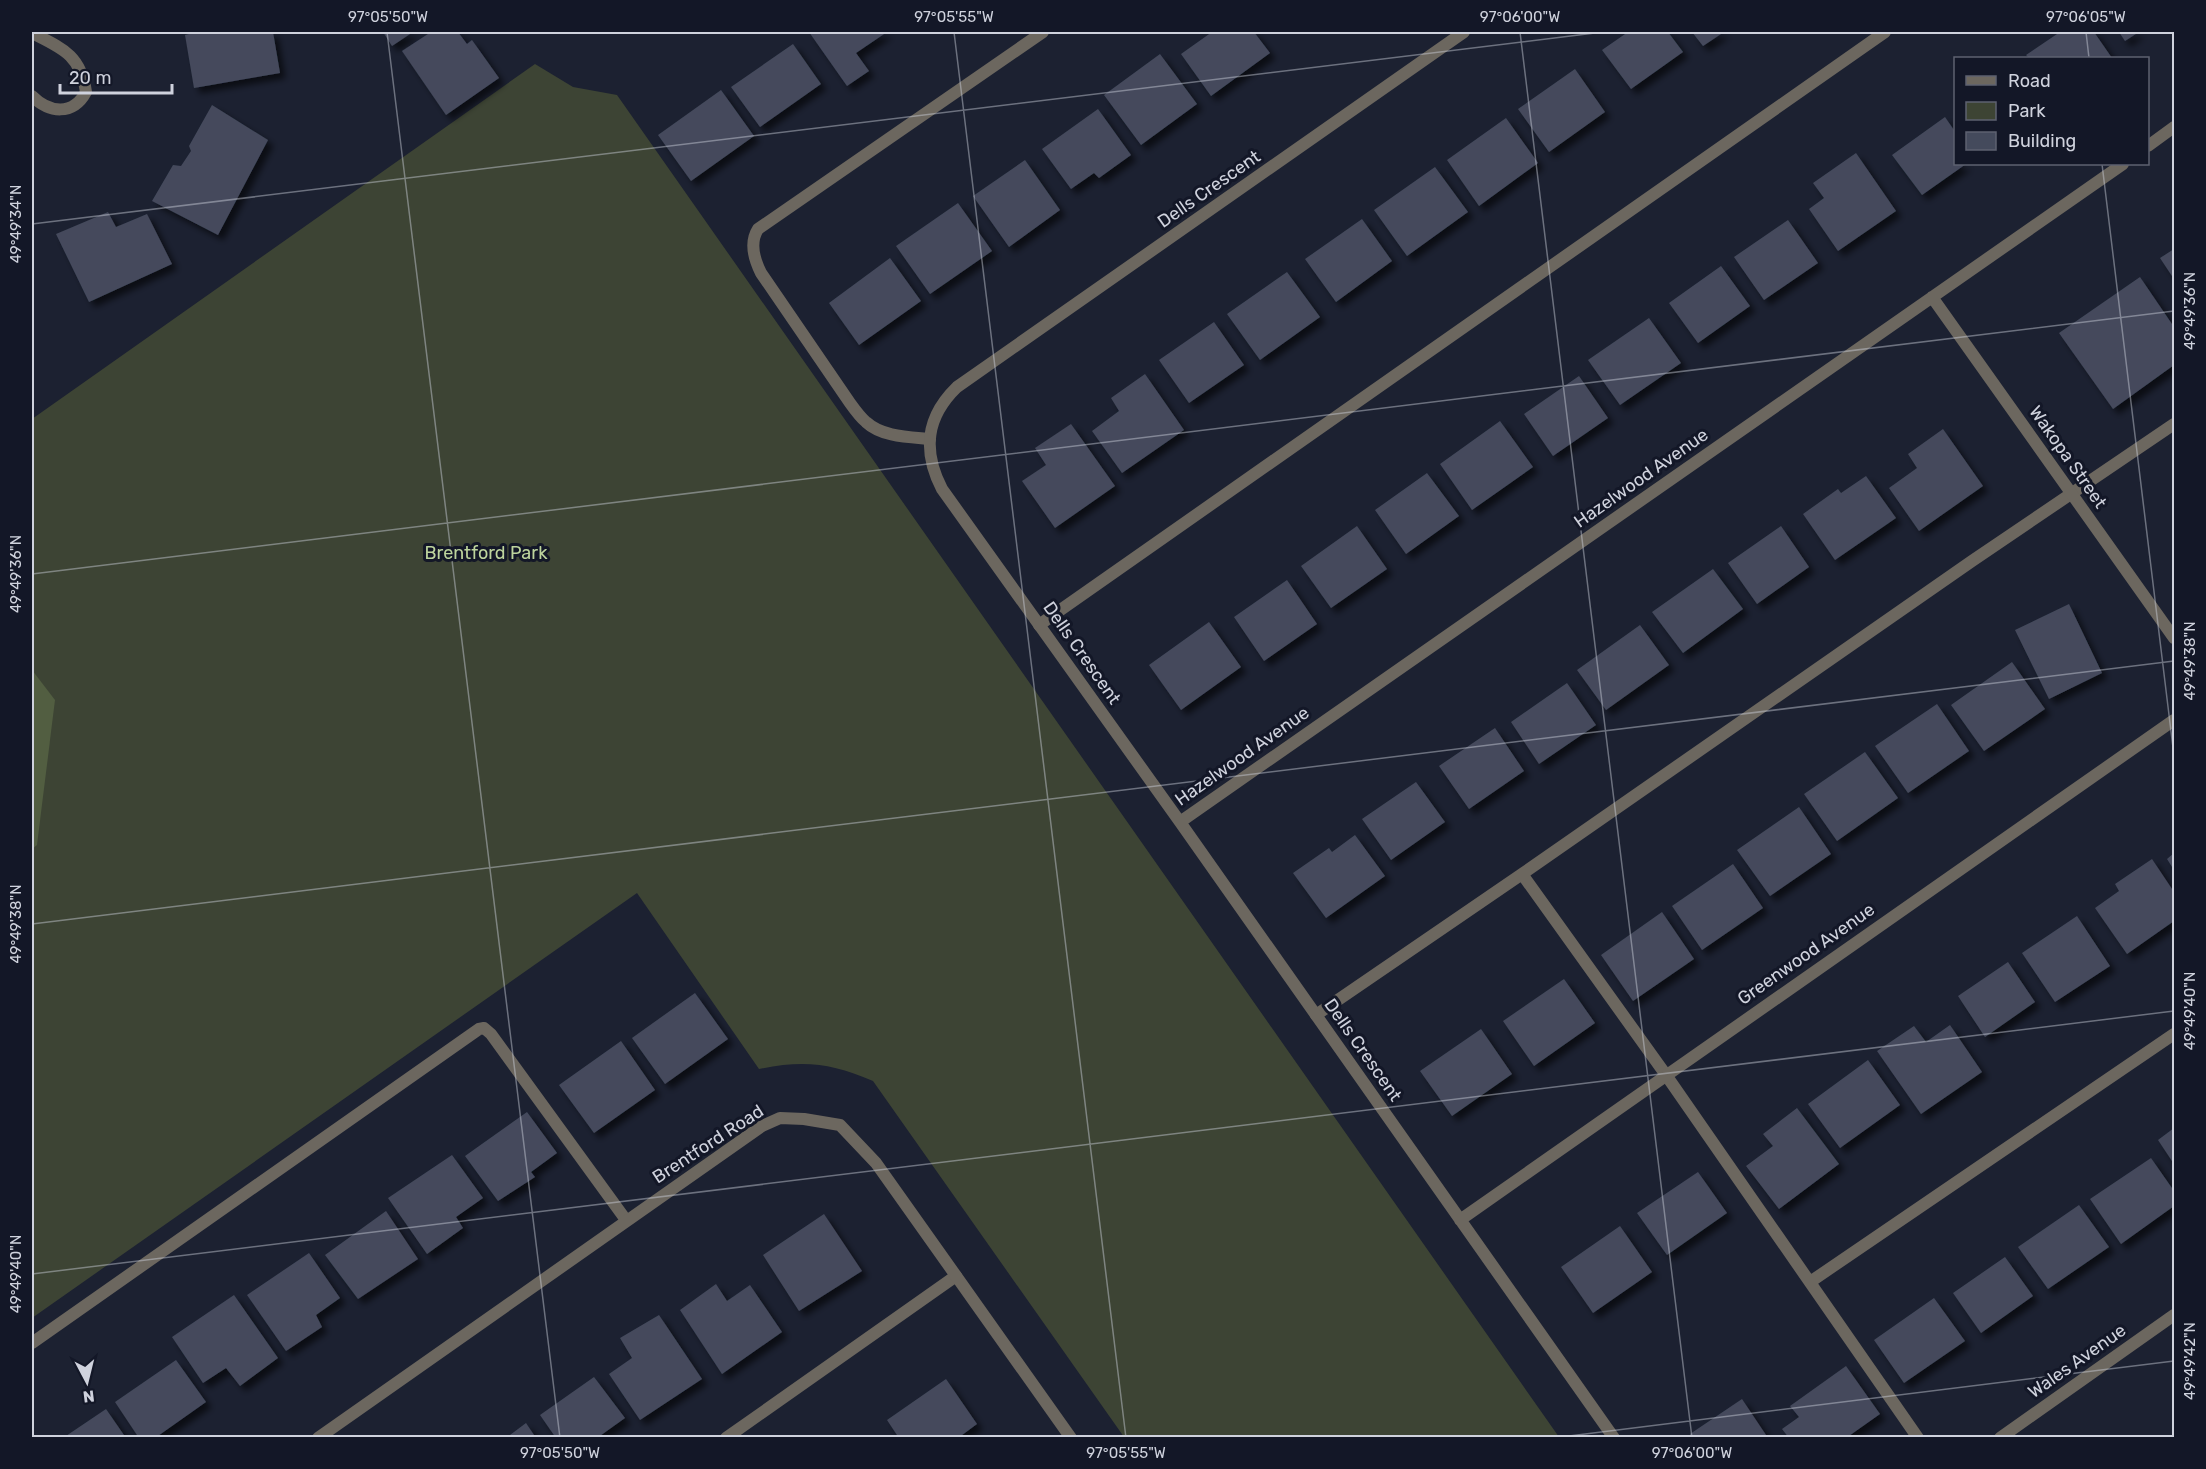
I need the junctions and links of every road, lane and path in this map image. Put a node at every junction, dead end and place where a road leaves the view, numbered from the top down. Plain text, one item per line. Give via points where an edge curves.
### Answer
1 (1043, 32) edge
2 (1464, 32) edge
3 (1885, 32) edge
4 (32, 33) edge
5 (32, 96) edge
6 (2175, 127) edge
7 (2149, 145) edge
8 (2122, 165) edge
9 (1932, 297) junction
10 (2175, 424) edge
11 (930, 439) junction
12 (2072, 494) junction
13 (1039, 625) junction
14 (2175, 638) edge
15 (2175, 720) edge
16 (1180, 822) junction
17 (1522, 874) junction
18 (1316, 1015) junction
19 (2175, 1034) edge
20 (1666, 1074) junction
21 (626, 1220) junction
22 (1460, 1220) junction
23 (956, 1276) junction
24 (1810, 1282) junction
25 (2175, 1315) edge
26 (32, 1343) edge
27 (318, 1437) edge
28 (726, 1437) edge
29 (1071, 1437) edge
30 (1614, 1437) edge
31 (1918, 1437) edge
32 (2000, 1437) edge

1 - 11 street via 754,235 754,260 761,273 850,404 878,430
2 - 11 street, Dells Crescent via 957,387 944,400
3 - 13 street
4 - 5 street via 69,54 80,66 86,92 80,103 62,109 41,105
6 - 7 street
8 - 9 street, Hazelwood Avenue
9 - 12 street, Wakopa Street
9 - 16 street, Hazelwood Avenue
10 - 12 street
11 - 13 street, Dells Crescent via 929,459 942,489
12 - 14 street, Wakopa Street
12 - 17 street
13 - 16 street, Dells Crescent
15 - 20 street, Greenwood Avenue
16 - 18 street, Dells Crescent
17 - 18 street
17 - 20 street
18 - 22 street, Dells Crescent
19 - 24 street
20 - 22 street, Greenwood Avenue
20 - 24 street
21 - 23 street, Brentford Road via 762,1126 780,1118 840,1125 876,1163
21 - 26 street via 491,1034 479,1029
21 - 27 street, Brentford Road
22 - 30 street, Dells Crescent
23 - 28 street
23 - 29 street, Brentford Road
24 - 31 street
25 - 32 street, Wales Avenue

